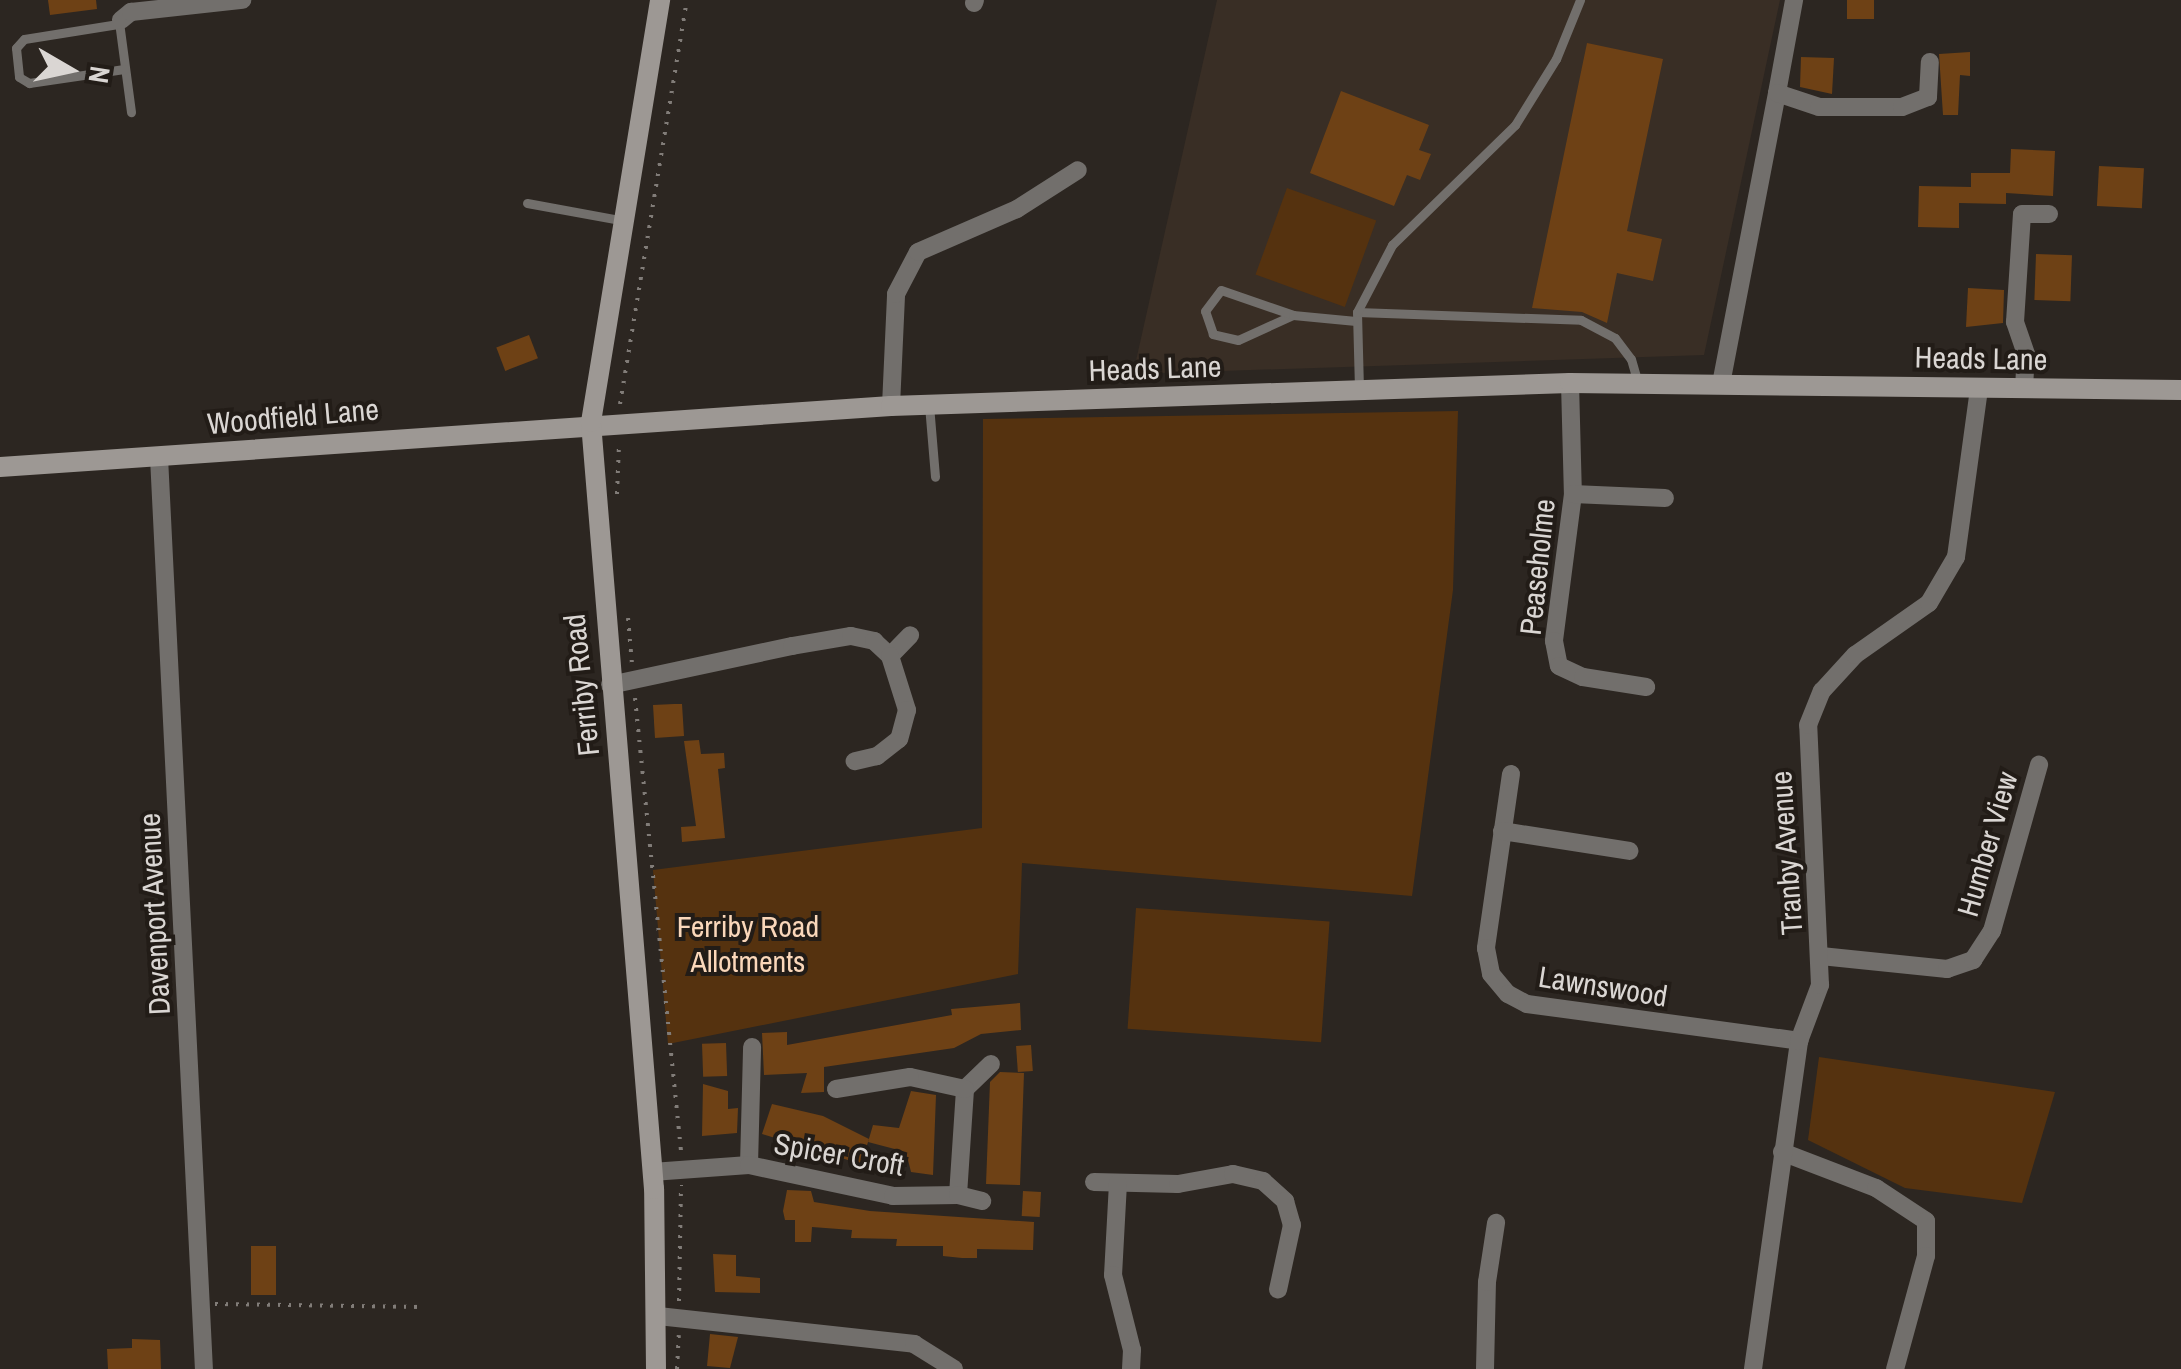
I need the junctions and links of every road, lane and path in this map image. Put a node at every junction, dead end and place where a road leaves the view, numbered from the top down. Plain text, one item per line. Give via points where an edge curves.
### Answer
1 (242, 0) edge
2 (660, 0) edge
3 (1580, 0) edge
4 (1794, 0) edge
5 (119, 22) junction
6 (1930, 62) dead end
7 (124, 69) junction
8 (1777, 93) junction
9 (131, 112) dead end
10 (1078, 170) dead end
11 (527, 202) dead end
12 (2002, 214) dead end
13 (2022, 214) junction
14 (2049, 214) dead end
15 (620, 220) junction
16 (1293, 315) junction
17 (1356, 316) junction
18 (1570, 383) junction
19 (1638, 384) junction
20 (1721, 384) junction
21 (1979, 388) junction
22 (2024, 389) junction
23 (2181, 390) edge
24 (1360, 392) junction
25 (929, 405) junction
26 (890, 406) junction
27 (591, 422) junction
28 (159, 457) junction
29 (0, 468) edge
30 (935, 477) dead end
31 (1574, 494) junction
32 (1665, 498) dead end
33 (910, 635) dead end
34 (890, 656) junction
35 (610, 685) junction
36 (1646, 686) dead end
37 (899, 739) junction
38 (919, 748) dead end
39 (855, 761) dead end
40 (2039, 765) dead end
41 (1511, 774) dead end
42 (1502, 830) junction
43 (1629, 851) dead end
44 (1822, 956) junction
45 (1799, 1040) junction
46 (752, 1046) dead end
47 (991, 1064) dead end
48 (836, 1089) dead end
49 (965, 1089) junction
50 (1782, 1152) junction
51 (749, 1165) junction
52 (652, 1172) junction
53 (1094, 1182) dead end
54 (1118, 1183) junction
55 (958, 1195) junction
56 (982, 1201) dead end
57 (1496, 1223) dead end
58 (1278, 1290) dead end
59 (200, 1304) junction
60 (421, 1307) dead end
61 (658, 1316) junction
62 (204, 1369) edge
63 (656, 1369) edge
64 (954, 1369) edge
65 (1131, 1369) edge
66 (1485, 1369) edge
67 (1752, 1369) edge
68 (1894, 1369) edge

1 - 5 street via 131,12
2 - 15 street, Ferriby Road
3 - 17 lane via 1556,59 1515,125 1392,245
4 - 8 street
5 - 7 lane
5 - 7 lane via 24,39 16,48 19,77 29,82
6 - 8 street via 1928,97 1902,107 1819,107
7 - 9 lane
8 - 20 street
10 - 26 street via 1017,210 918,252 896,294
11 - 15 lane
12 - 13 street
13 - 14 street
13 - 22 street via 2015,322 2026,354
15 - 27 street, Ferriby Road
16 - 16 lane via 1238,340 1213,334 1204,311 1221,290
16 - 17 lane
17 - 19 lane via 1581,320 1615,338 1632,359
17 - 24 lane
18 - 19 street, Heads Lane
18 - 24 street, Heads Lane
18 - 31 street, Peaseholme
19 - 20 street, Heads Lane
20 - 21 street, Heads Lane
21 - 22 street, Heads Lane
21 - 44 street, Tranby Avenue via 1956,557 1929,603 1855,655 1822,691 1808,725 1805,768
22 - 23 street, Heads Lane
24 - 25 street, Heads Lane
25 - 26 street, Heads Lane
25 - 30 lane
26 - 27 street, Heads Lane
27 - 28 street, Woodfield Lane
27 - 35 street, Ferriby Road
28 - 29 street, Woodfield Lane
28 - 59 street, Davenport Avenue
31 - 32 street
31 - 36 street, Peaseholme via 1554,641 1558,666 1583,678
33 - 34 street
34 - 35 street via 874,640 851,636
34 - 37 street via 907,710
35 - 52 street, Ferriby Road via 630,848
37 - 38 street
37 - 39 street via 877,756
40 - 44 street, Humber View via 1992,931 1973,960 1947,969
41 - 42 street, Lawnswood
42 - 43 street
42 - 45 street, Lawnswood via 1486,948 1491,974 1508,994 1527,1004
44 - 45 street, Tranby Avenue via 1820,985
45 - 50 street, Tranby Avenue
46 - 51 street
47 - 49 street
48 - 49 street via 910,1076
49 - 55 street
50 - 67 street, Tranby Avenue
50 - 68 street via 1876,1188 1926,1221 1926,1256
51 - 52 street, Spicer Croft
51 - 55 street, Spicer Croft via 843,1189
52 - 61 street, Ferriby Road
53 - 54 street
54 - 58 street via 1178,1184 1233,1174 1263,1181 1285,1201 1292,1225
54 - 65 street via 1113,1275
55 - 56 street, Spicer Croft
57 - 66 street
59 - 60 path
59 - 62 street, Davenport Avenue
61 - 63 street, Ferriby Road
61 - 64 street via 914,1344

